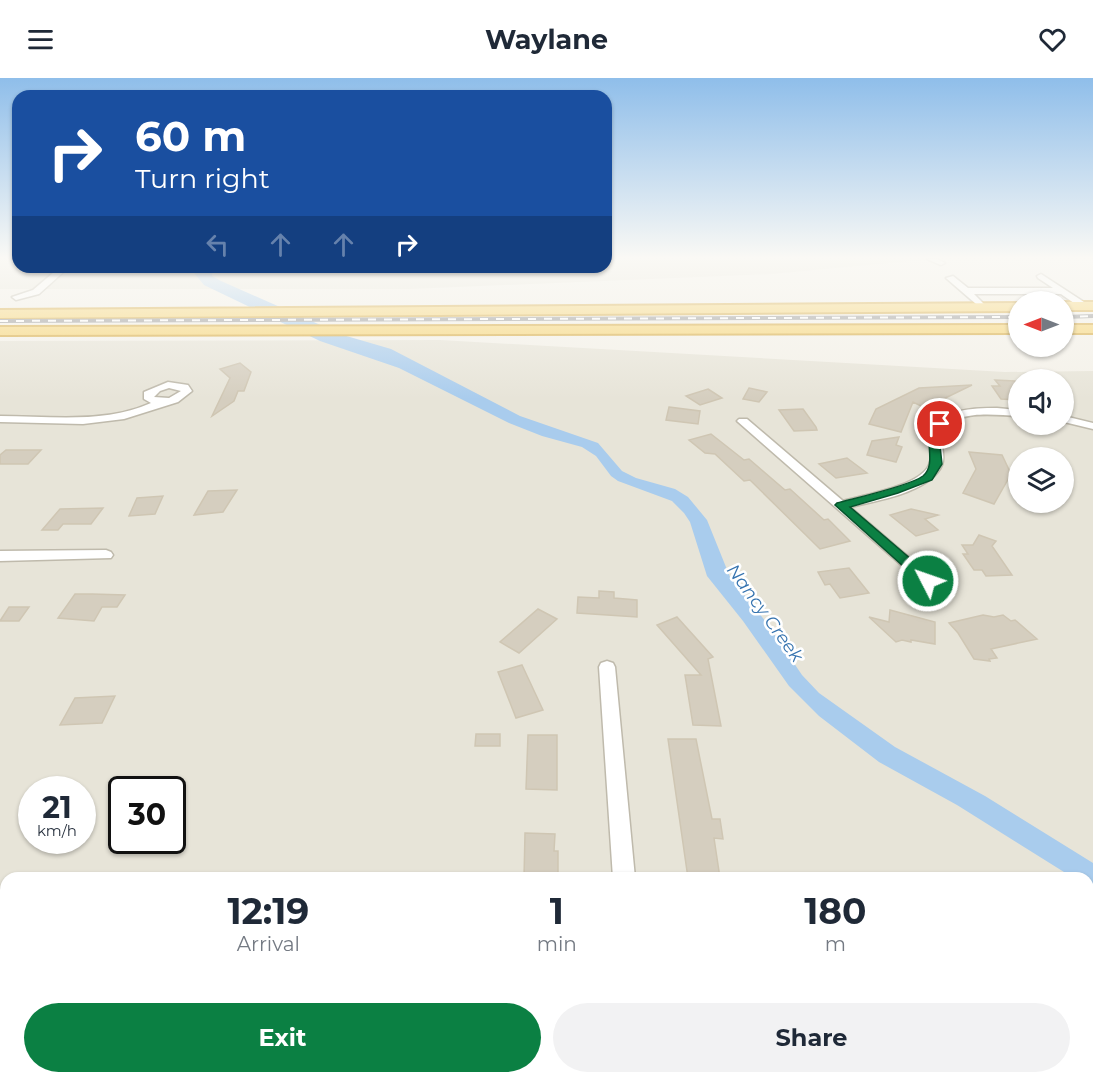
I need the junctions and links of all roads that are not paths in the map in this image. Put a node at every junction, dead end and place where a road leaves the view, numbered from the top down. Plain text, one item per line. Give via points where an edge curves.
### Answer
1 (983, 307) joint
2 (1008, 307) edge
3 (0, 314) edge
4 (1008, 329) edge
5 (1074, 329) edge
6 (1093, 329) edge
7 (0, 331) edge
8 (163, 402) dead end
9 (1008, 413) edge
10 (0, 419) edge
11 (743, 421) dead end
12 (1074, 421) edge
13 (1093, 426) edge
14 (841, 505) junction
15 (106, 555) dead end
16 (0, 556) edge
17 (928, 581) dead end
18 (607, 667) dead end
19 (624, 872) edge

1 - 2 highway
1 - 3 highway
4 - 7 highway
5 - 6 highway
8 - 10 street via 149,410 113,418
9 - 14 street via 975,412 945,420 934,432 937,458 928,478
11 - 14 street
12 - 13 street
14 - 17 street
15 - 16 street
18 - 19 street

